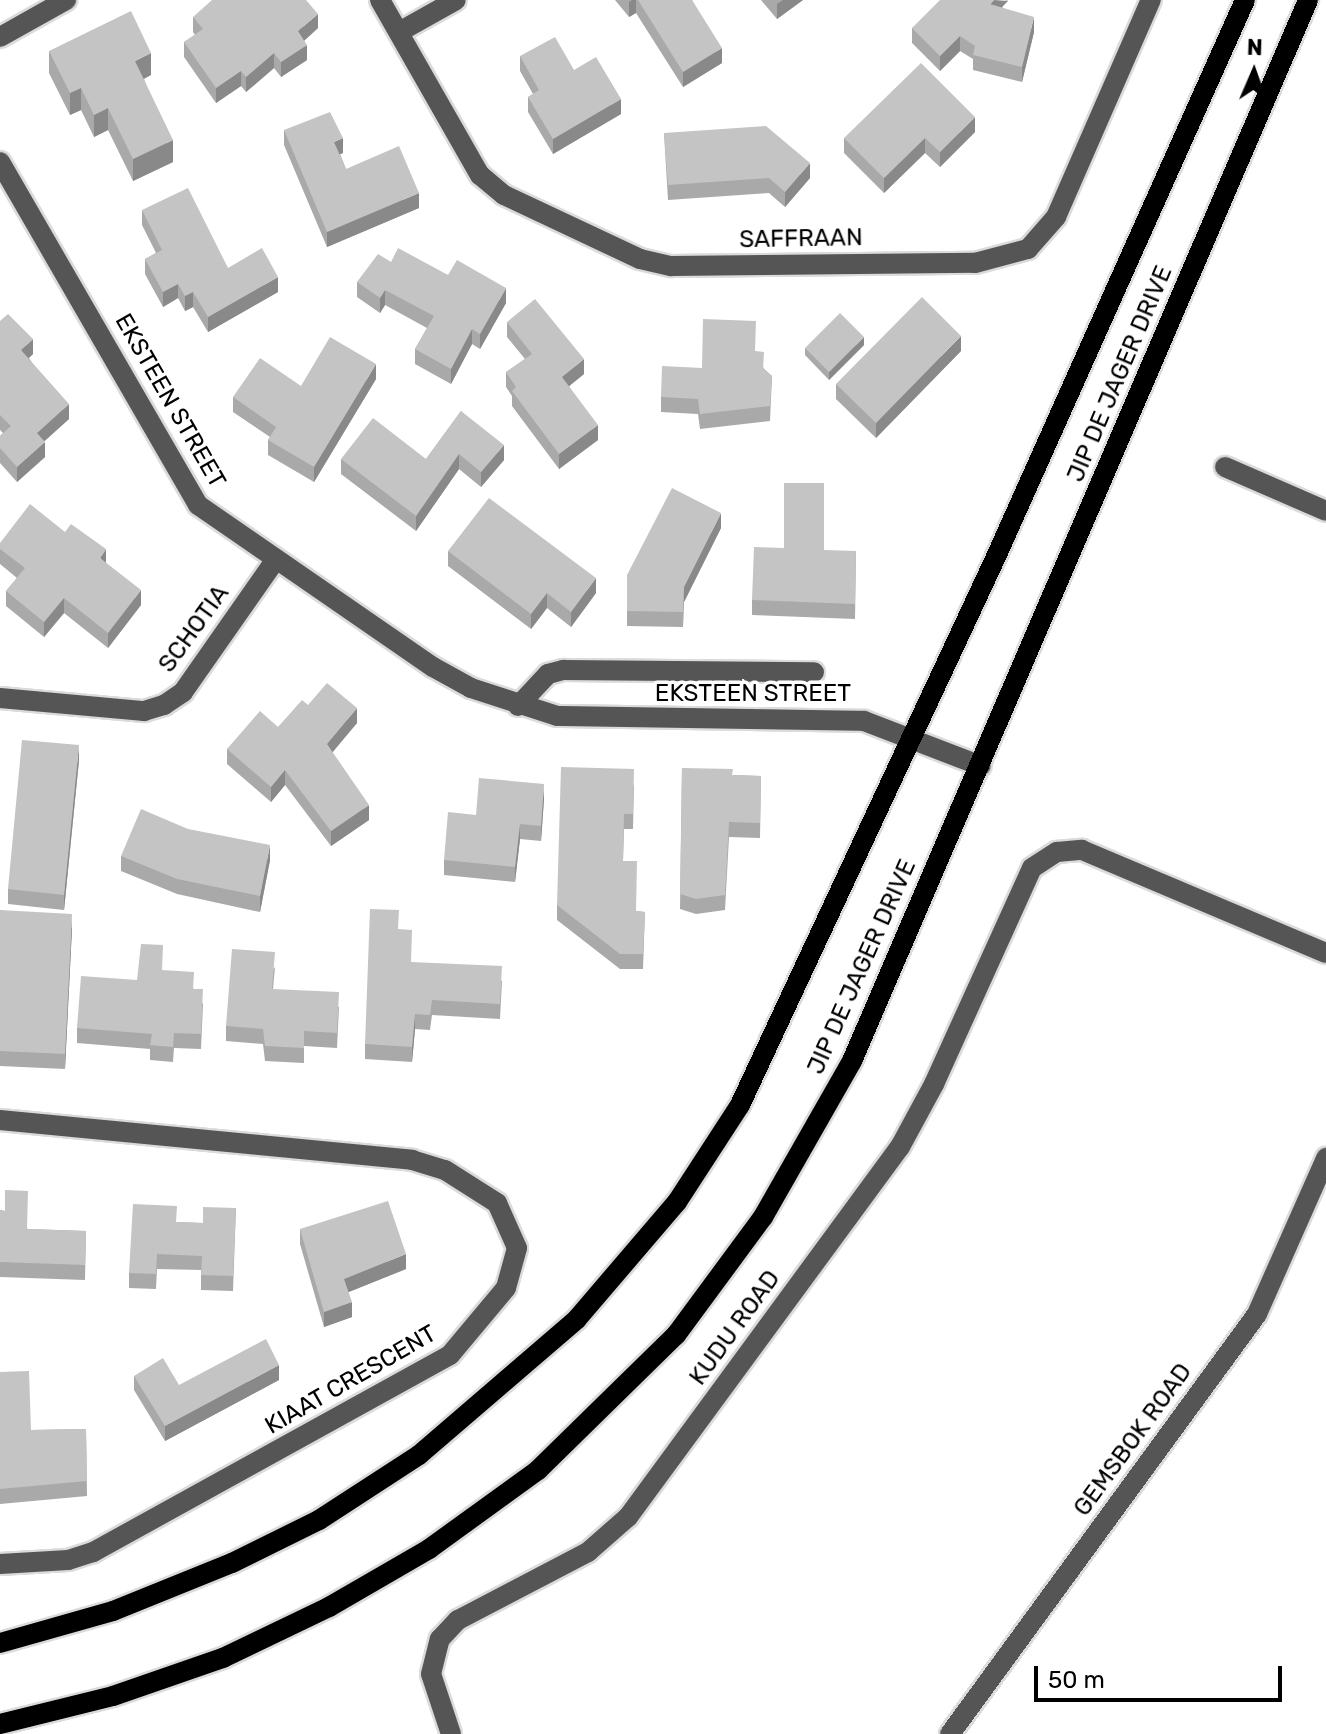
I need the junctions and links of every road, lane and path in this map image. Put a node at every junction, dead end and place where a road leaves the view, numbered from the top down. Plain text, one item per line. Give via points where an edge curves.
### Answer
1 (66, 0) edge
2 (380, 0) edge
3 (456, 0) edge
4 (1151, 0) edge
5 (1245, 0) edge
6 (1308, 0) edge
7 (399, 32) junction
8 (0, 37) edge
9 (0, 162) edge
10 (1225, 467) dead end
11 (1326, 511) edge
12 (274, 562) junction
13 (814, 672) dead end
14 (0, 698) edge
15 (518, 706) junction
16 (913, 737) junction
17 (981, 766) junction
18 (1326, 953) edge
19 (0, 1120) edge
20 (1326, 1158) edge
21 (0, 1564) edge
22 (0, 1643) edge
23 (0, 1724) edge
24 (451, 1734) edge
25 (950, 1734) edge

1 - 8 street
2 - 7 street, SAFFRAAN
3 - 7 street
4 - 7 street, SAFFRAAN via 1048,231 1019,253 975,263 671,266 640,259 504,195 480,175
5 - 16 main road, JIP DE JAGER DRIVE
6 - 17 main road, JIP DE JAGER DRIVE
9 - 12 street, EKSTEEN STREET via 98,326 185,489 213,519
10 - 11 street
12 - 14 street, SCHOTIA via 183,692 164,705 144,711
12 - 15 street, EKSTEEN STREET via 433,667
13 - 15 street, EKSTEEN STREET via 563,670 548,674
15 - 16 street, EKSTEEN STREET via 557,716 604,719 822,717 864,721
16 - 17 street, EKSTEEN STREET
16 - 22 main road, JIP DE JAGER DRIVE via 740,1105 677,1202 577,1319 419,1455 319,1520 232,1563 113,1611
17 - 23 main road, JIP DE JAGER DRIVE via 852,1061 778,1191 676,1335 619,1395 514,1488 429,1549 329,1607 223,1658 113,1696
18 - 24 street, KUDU ROAD via 1082,850 1048,855 1026,877 934,1084 900,1147 639,1503 588,1552 458,1620 440,1639 431,1674
19 - 21 street, KIAAT CRESCENT via 412,1160 445,1170 497,1203 517,1248 515,1270 494,1306 473,1334 437,1363 93,1552 68,1560
20 - 25 street, GEMSBOK ROAD via 1257,1314

